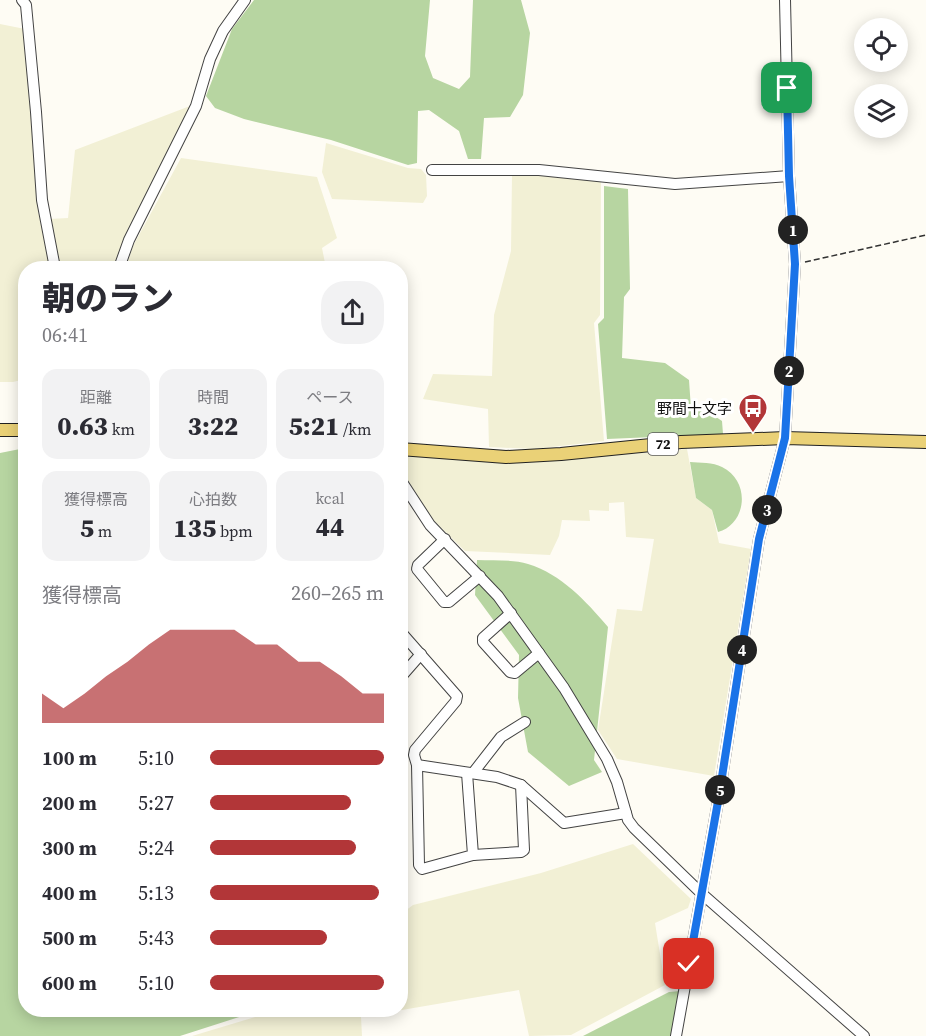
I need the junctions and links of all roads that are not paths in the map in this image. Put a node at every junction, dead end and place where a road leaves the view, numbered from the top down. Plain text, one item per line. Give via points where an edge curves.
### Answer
1 (22, 0) edge
2 (245, 0) edge
3 (785, 0) edge
4 (432, 170) dead end
5 (789, 176) junction
6 (54, 261) edge
7 (122, 261) edge
8 (0, 430) edge
9 (18, 430) edge
10 (785, 438) junction
11 (926, 442) edge
12 (408, 450) edge
13 (408, 492) edge
14 (445, 539) junction
15 (480, 576) junction
16 (511, 613) junction
17 (408, 640) edge
18 (539, 653) junction
19 (421, 654) junction
20 (408, 669) edge
21 (525, 722) dead end
22 (417, 765) junction
23 (470, 773) junction
24 (521, 785) junction
25 (626, 813) junction
26 (473, 855) junction
27 (701, 893) junction
28 (676, 1036) edge
29 (864, 1036) edge

1 - 6 street via 26,5 42,200
2 - 7 street via 223,31 196,106
3 - 5 street
4 - 5 street via 539,170 675,184
5 - 10 street via 795,264
8 - 9 main road
10 - 11 main road, 72
10 - 12 main road, 72 via 681,442 506,457
10 - 27 street via 759,539
13 - 14 street via 423,516
14 - 15 street
14 - 15 street via 417,565 444,602
15 - 16 street
16 - 18 street
16 - 18 street via 483,642 515,673
17 - 19 street
18 - 25 street via 607,759
19 - 20 street
19 - 22 street via 457,696 416,750
21 - 23 street via 501,737
22 - 23 street
22 - 26 street via 419,865 422,869
23 - 24 street
23 - 26 street
24 - 25 street via 564,823
24 - 26 street via 524,850
25 - 27 street via 634,828
27 - 28 street
27 - 29 street

